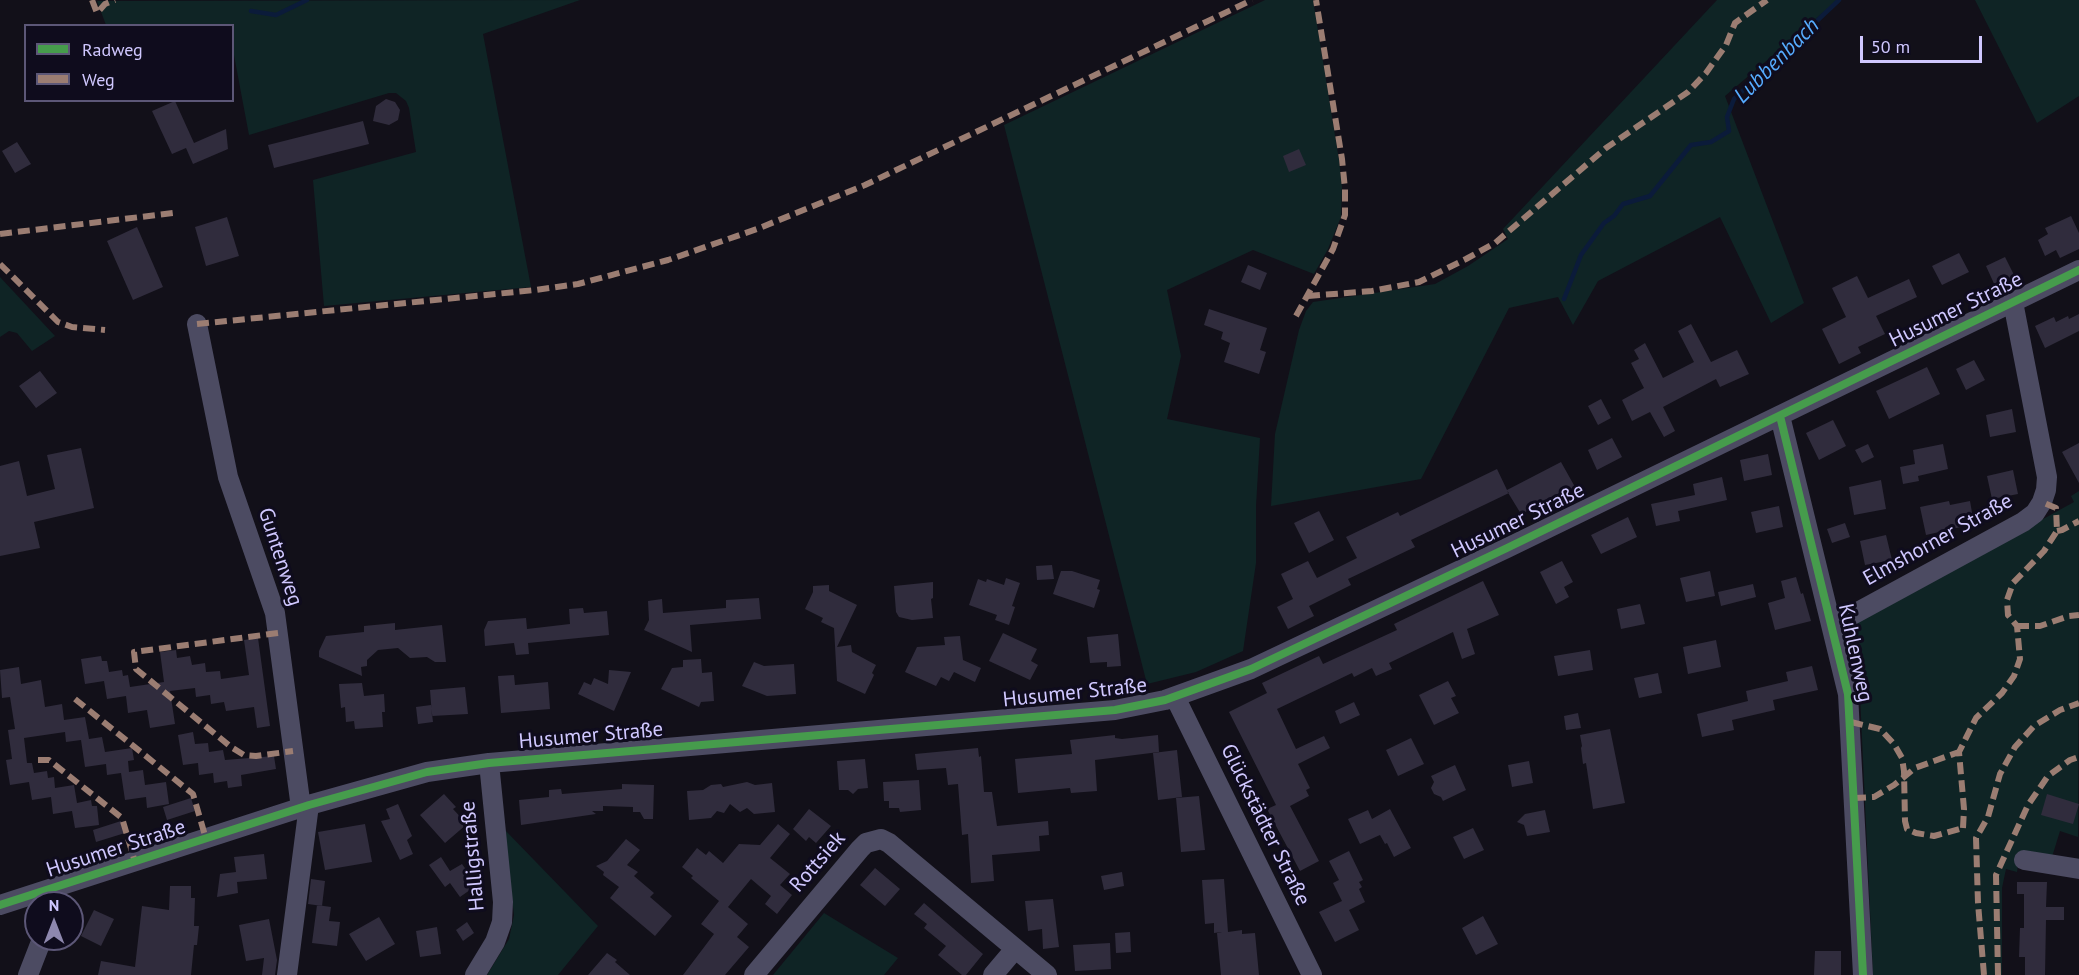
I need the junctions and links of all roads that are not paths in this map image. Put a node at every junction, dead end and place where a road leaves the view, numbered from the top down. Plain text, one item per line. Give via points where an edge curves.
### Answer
1 (2079, 270) edge
2 (2013, 302) junction
3 (196, 324) dead end
4 (1780, 416) junction
5 (1832, 626) junction
6 (1175, 697) junction
7 (489, 763) junction
8 (305, 807) junction
9 (2024, 860) dead end
10 (2079, 869) edge
11 (61, 891) edge
12 (24, 901) edge
13 (0, 905) edge
14 (1015, 948) junction
15 (37, 951) edge
16 (28, 975) edge
17 (287, 975) edge
18 (475, 975) edge
19 (754, 975) edge
20 (993, 975) edge
21 (1047, 975) edge
22 (1312, 975) edge
23 (1863, 975) edge

1 - 2 street, Husumer Straße
2 - 4 street, Husumer Straße
2 - 5 street, Elmshorner Straße via 2047,477 2042,502 2023,522
3 - 8 street, Guntenweg via 228,477 275,613
4 - 5 street, Kuhlenweg
4 - 6 street, Husumer Straße via 1251,669
5 - 23 street, Kuhlenweg via 1848,694
6 - 7 street, Husumer Straße via 1115,710
6 - 22 street, Glückstädter Straße
7 - 8 street, Husumer Straße via 419,774
7 - 18 street, Halligstraße via 502,922
8 - 11 street, Husumer Straße
8 - 17 street
9 - 10 street
12 - 13 street, Husumer Straße
14 - 19 street, Rottsiek via 881,839 860,849
14 - 20 street
14 - 21 street, Rottsiek
15 - 16 street

